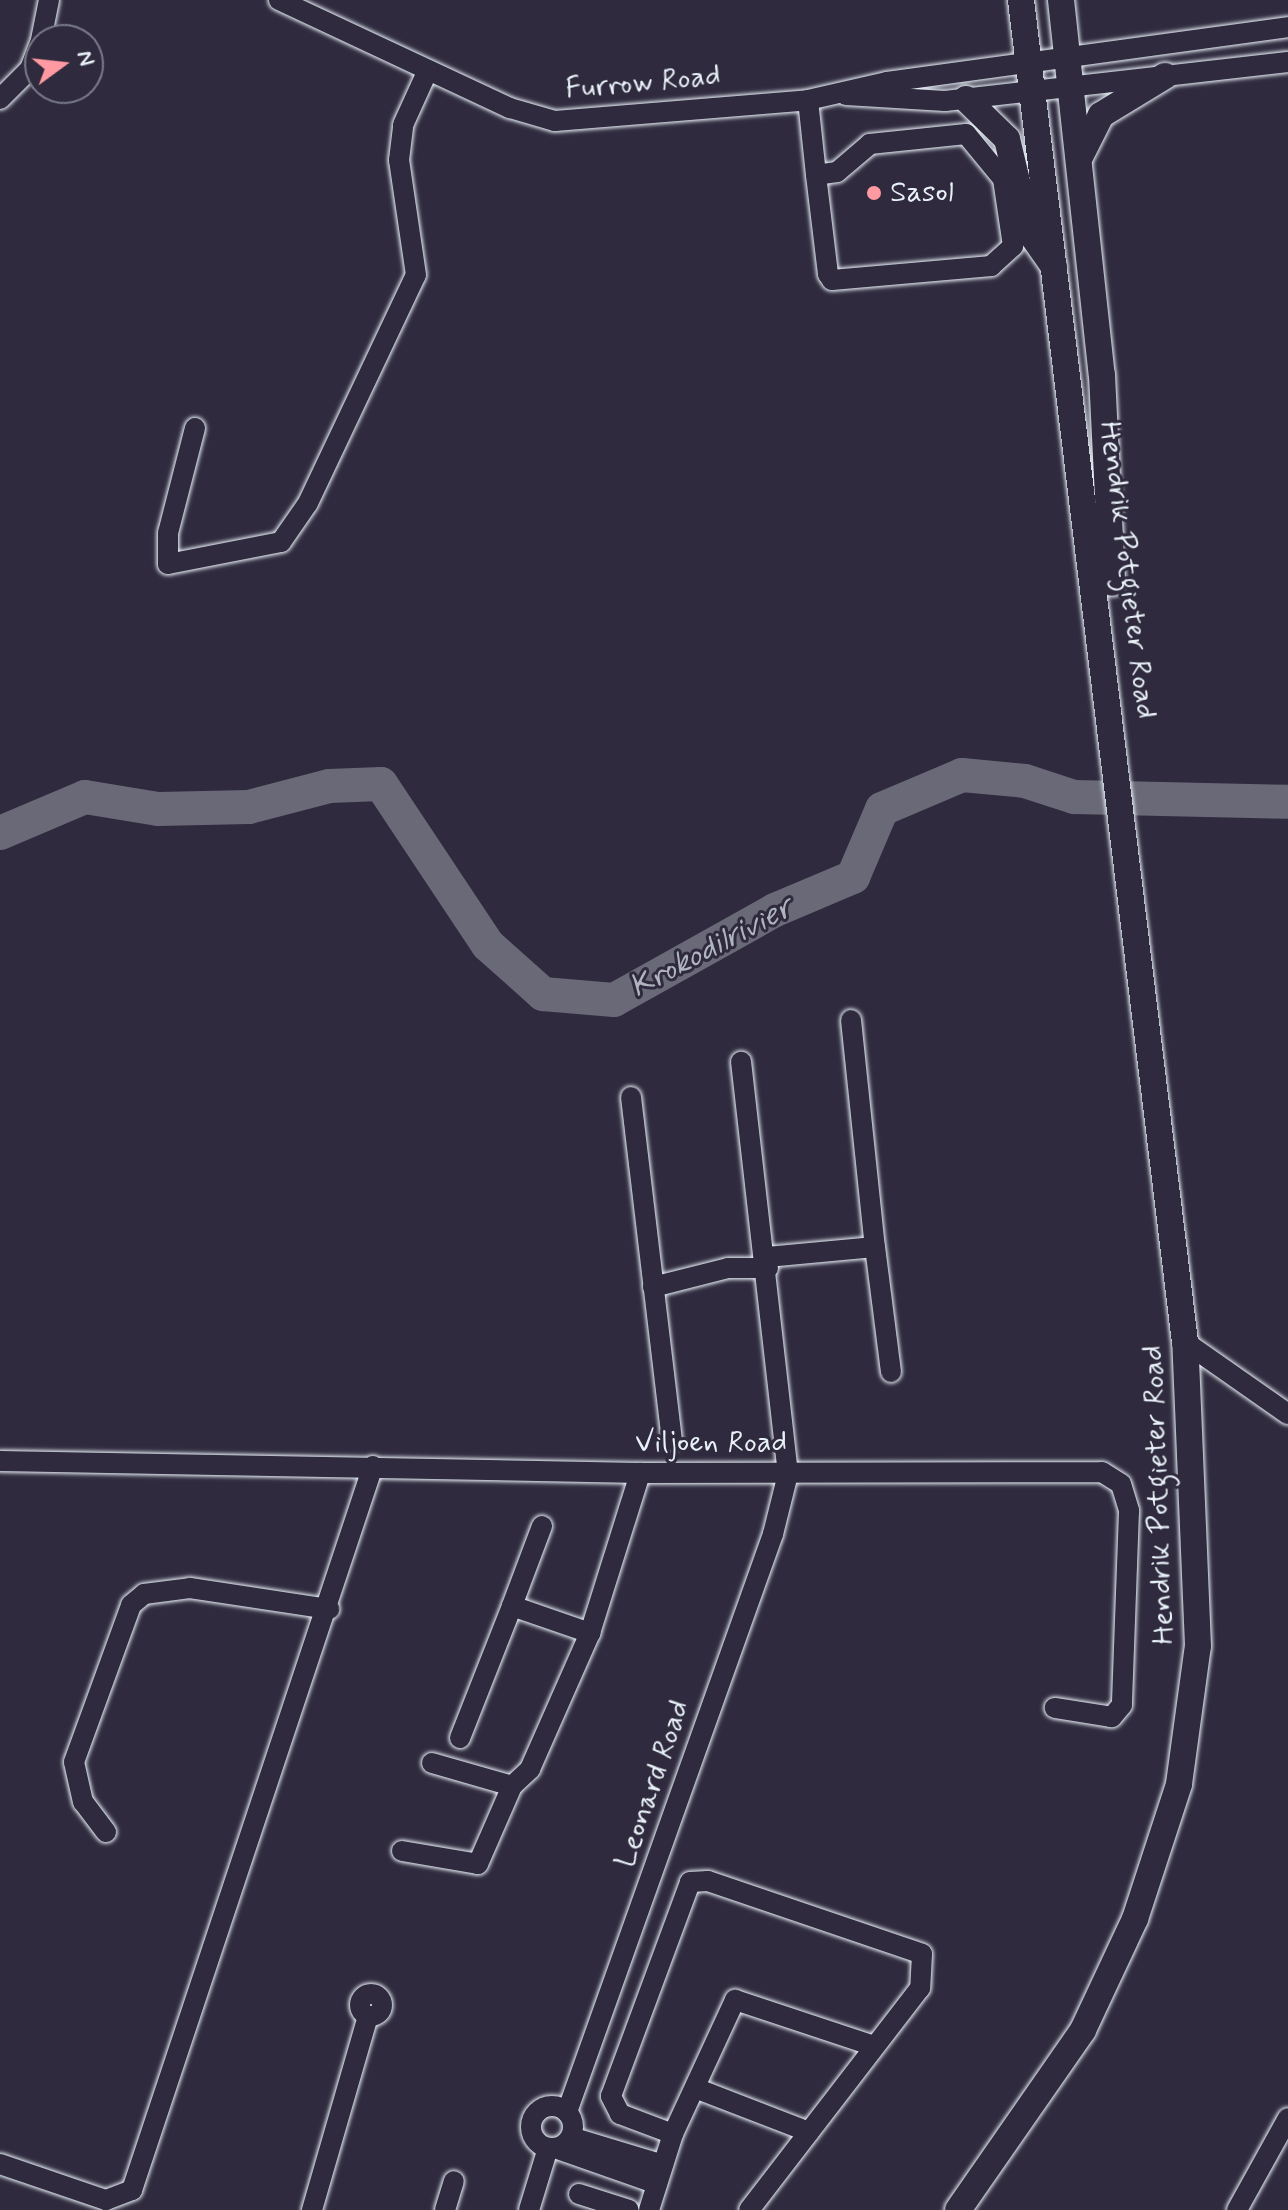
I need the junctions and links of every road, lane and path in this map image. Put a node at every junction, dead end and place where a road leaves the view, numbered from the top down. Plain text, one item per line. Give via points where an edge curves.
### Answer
1 (49, 0) edge
2 (1021, 0) edge
3 (1061, 0) edge
4 (282, 1) edge
5 (44, 24) edge
6 (1288, 27) edge
7 (1288, 62) edge
8 (1029, 63) junction
9 (428, 70) junction
10 (1068, 70) junction
11 (24, 75) edge
12 (1165, 76) junction
13 (1033, 92) junction
14 (846, 95) junction
15 (0, 99) edge
16 (966, 99) junction
17 (808, 100) junction
18 (1077, 164) junction
19 (816, 175) junction
20 (1056, 270) junction
21 (195, 428) dead end
22 (1118, 751) junction
23 (851, 1020) dead end
24 (741, 1062) dead end
25 (631, 1097) dead end
26 (875, 1247) junction
27 (768, 1263) junction
28 (653, 1287) junction
29 (1185, 1342) junction
30 (891, 1372) dead end
31 (1288, 1414) edge
32 (672, 1441) dead end
33 (0, 1461) edge
34 (373, 1466) junction
35 (640, 1473) junction
36 (788, 1474) junction
37 (542, 1526) dead end
38 (512, 1606) junction
39 (329, 1609) junction
40 (590, 1633) junction
41 (1055, 1708) dead end
42 (460, 1738) dead end
43 (432, 1763) dead end
44 (512, 1786) junction
45 (106, 1832) dead end
46 (402, 1851) dead end
47 (368, 2016) dead end
48 (874, 2046) junction
49 (695, 2088) junction
50 (567, 2112) junction
51 (1288, 2118) edge
52 (809, 2132) junction
53 (673, 2134) junction
54 (558, 2145) junction
55 (0, 2164) edge
56 (660, 2174) junction
57 (454, 2181) dead end
58 (579, 2194) dead end
59 (312, 2210) edge
60 (445, 2210) edge
61 (529, 2210) edge
62 (629, 2210) edge
63 (649, 2210) edge
64 (749, 2210) edge
65 (958, 2210) edge
66 (1237, 2210) edge

1 - 5 street
2 - 8 main road, Hendrik Potgieter Road
3 - 10 main road, Hendrik Potgieter Road
4 - 9 street, Furrow Road
6 - 10 street
7 - 12 street
8 - 10 street, Furrow Road
8 - 13 main road, Hendrik Potgieter Road
8 - 14 street, Furrow Road
9 - 17 street, Furrow Road via 555,121
9 - 21 street via 403,125 399,160 416,275 308,503 281,542 168,564 168,533
10 - 12 street
10 - 13 street, Furrow Road
10 - 18 main road, Hendrik Potgieter Road
11 - 15 street
12 - 18 main road via 1101,115
13 - 16 street, Furrow Road
13 - 20 main road, Hendrik Potgieter Road
14 - 16 street, Furrow Road
14 - 17 street, Furrow Road
16 - 20 main road via 1007,139 1029,231
17 - 19 street
18 - 22 main road, Hendrik Potgieter Road via 1103,389
19 - 19 street via 832,280 991,266 1013,246 1003,179 966,134 870,144 837,172
20 - 22 main road, Hendrik Potgieter Road
22 - 29 main road, Hendrik Potgieter Road
23 - 26 street
24 - 27 street, Leonard Road
25 - 28 street
26 - 27 street
26 - 30 street
27 - 28 street
27 - 36 street, Leonard Road
28 - 32 street
29 - 31 street
29 - 65 main road, Hendrik Potgieter Road via 1200,1560 1198,1646 1179,1784 1135,1919 1083,2030
33 - 34 street, Viljoen Road
34 - 35 street, Viljoen Road
34 - 39 street
35 - 36 street, Viljoen Road
35 - 40 street
36 - 41 street, Viljoen Road via 1093,1471 1113,1477 1129,1511 1122,1705 1112,1717
36 - 50 street, Leonard Road via 773,1534
37 - 38 street
38 - 40 street
38 - 42 street
39 - 45 street via 190,1588 144,1594 131,1605 74,1762 83,1802
39 - 55 street via 132,2190 106,2200
40 - 44 street via 530,1769
43 - 44 street
44 - 46 street via 478,1864
47 - 59 street
48 - 49 street via 735,2000
48 - 52 street
48 - 53 street via 920,1988 922,1954 708,1881 690,1882 611,2096 620,2114
49 - 52 street
49 - 53 street
50 - 54 street
50 - 54 street via 554,2106 535,2114 532,2134
51 - 66 street
52 - 64 street
53 - 56 street
54 - 56 street
54 - 61 street
56 - 63 street
57 - 60 street
58 - 62 street

